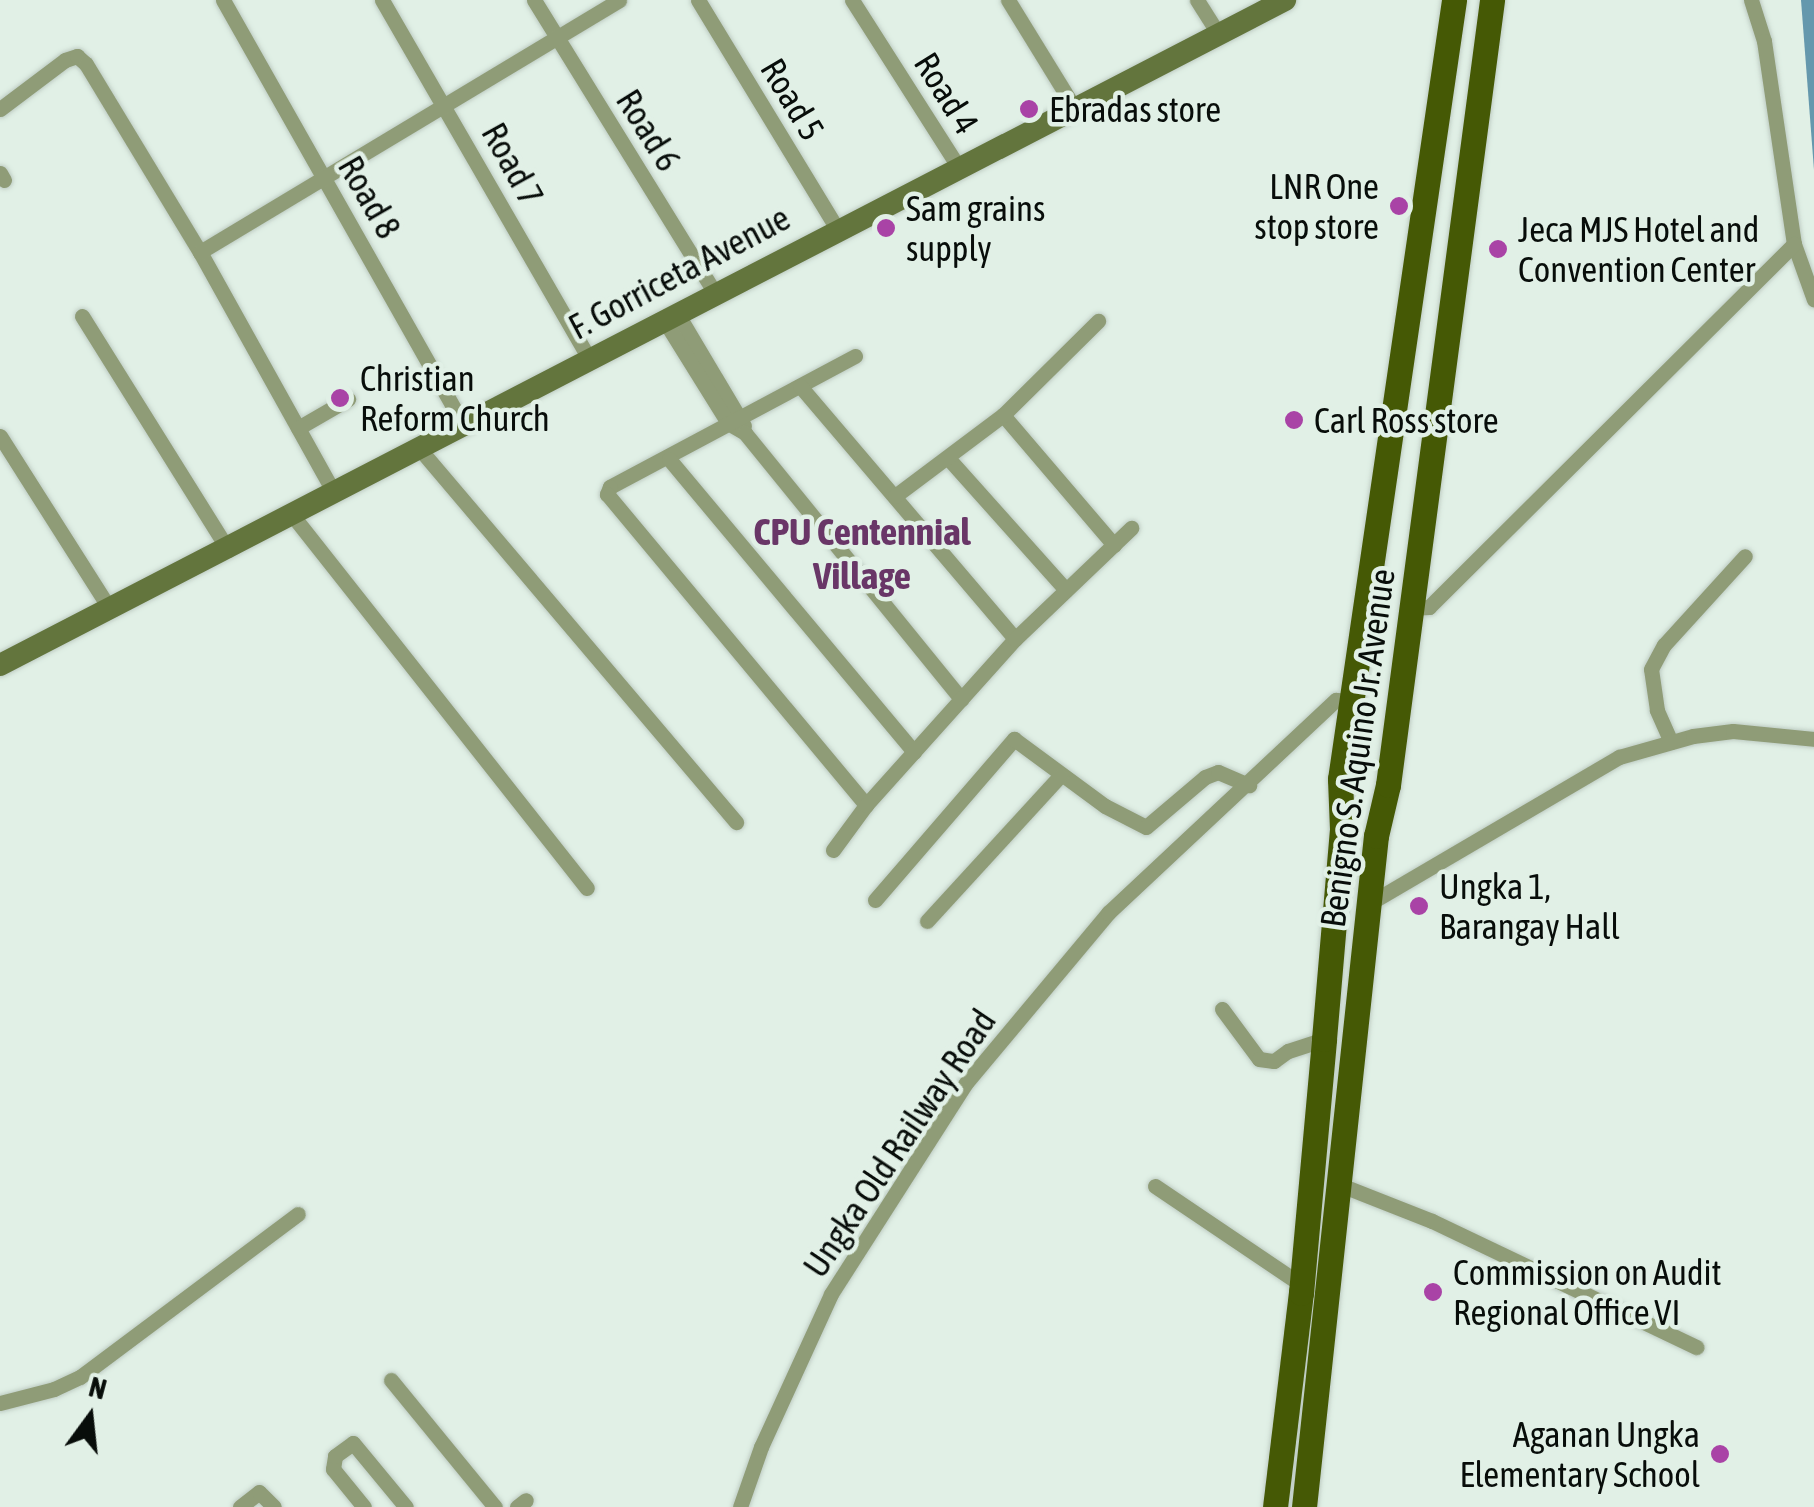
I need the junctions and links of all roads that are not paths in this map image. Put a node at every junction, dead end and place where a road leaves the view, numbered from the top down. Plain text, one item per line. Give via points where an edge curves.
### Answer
1 (222, 0) edge
2 (382, 0) edge
3 (534, 0) edge
4 (619, 0) edge
5 (698, 0) edge
6 (852, 0) edge
7 (1008, 0) edge
8 (1197, 0) edge
9 (1285, 0) edge
10 (1454, 0) edge
11 (1492, 0) edge
12 (1752, 0) edge
13 (1219, 35) junction
14 (558, 39) junction
15 (446, 107) junction
16 (1075, 108) junction
17 (0, 109) edge
18 (959, 168) junction
19 (326, 180) junction
20 (837, 229) junction
21 (1794, 244) junction
22 (200, 252) junction
23 (1416, 256) junction
24 (1458, 264) junction
25 (714, 292) junction
26 (1814, 300) edge
27 (82, 316) dead end
28 (671, 316) junction
29 (1098, 320) dead end
30 (856, 356) dead end
31 (589, 359) junction
32 (800, 386) junction
33 (348, 399) dead end
34 (1003, 415) junction
35 (464, 424) junction
36 (737, 424) junction
37 (298, 428) junction
38 (0, 436) edge
39 (418, 447) junction
40 (669, 458) junction
41 (948, 458) junction
42 (334, 491) junction
43 (895, 496) junction
44 (294, 516) junction
45 (1131, 528) dead end
46 (1114, 545) junction
47 (228, 550) junction
48 (1746, 556) dead end
49 (1066, 590) junction
50 (1412, 608) junction
51 (110, 609) junction
52 (1015, 639) junction
53 (0, 665) edge
54 (961, 699) junction
55 (1351, 701) junction
56 (1814, 739) edge
57 (1671, 742) junction
58 (914, 752) junction
59 (1060, 776) junction
60 (1248, 785) junction
61 (866, 805) junction
62 (736, 822) dead end
63 (833, 850) dead end
64 (587, 888) dead end
65 (875, 900) dead end
66 (1335, 900) junction
67 (1370, 904) junction
68 (927, 921) dead end
69 (1222, 1009) dead end
70 (1324, 1039) junction
71 (1338, 1184) junction
72 (1155, 1186) dead end
73 (298, 1214) dead end
74 (1310, 1292) junction
75 (1696, 1347) dead end
76 (391, 1380) dead end
77 (0, 1403) edge
78 (240, 1507) edge
79 (274, 1507) edge
80 (364, 1507) edge
81 (406, 1507) edge
82 (495, 1507) edge
83 (740, 1507) edge
84 (1275, 1507) edge
85 (1304, 1507) edge

1 - 19 street, Road 8
2 - 15 street, Road 7
3 - 14 street, Road 6
4 - 14 street
5 - 20 street, Road 5
6 - 18 street, Road 4
7 - 16 street
8 - 13 street
9 - 13 main road, F. Gorriceta Avenue
10 - 23 main road, Benigno S. Aquino Jr. Avenue
11 - 24 main road, Benigno S. Aquino Jr. Avenue
12 - 21 street
13 - 16 main road, F. Gorriceta Avenue
14 - 15 street
14 - 25 street, Road 6
15 - 19 street
15 - 31 street, Road 7
16 - 18 main road, F. Gorriceta Avenue
17 - 22 street via 77,56
18 - 20 main road, F. Gorriceta Avenue
19 - 22 street
19 - 35 street, Road 8
20 - 25 main road, F. Gorriceta Avenue
21 - 26 street
21 - 50 street via 1429,607
22 - 37 street
23 - 24 main road via 1435,282 1452,276
23 - 55 main road, Benigno S. Aquino Jr. Avenue
24 - 50 main road, Benigno S. Aquino Jr. Avenue
25 - 28 main road, F. Gorriceta Avenue
27 - 47 street
28 - 31 main road, F. Gorriceta Avenue
28 - 36 street
29 - 34 street
30 - 32 street
31 - 35 main road, F. Gorriceta Avenue
32 - 36 street
32 - 43 street
33 - 37 street
34 - 41 street
34 - 46 street
35 - 39 main road, F. Gorriceta Avenue
36 - 40 street
36 - 54 street
37 - 42 street
38 - 51 street
39 - 42 main road, F. Gorriceta Avenue
39 - 62 street
40 - 58 street
40 - 61 street via 607,494
41 - 43 street
41 - 49 street
42 - 44 main road, F. Gorriceta Avenue
43 - 52 street
44 - 47 main road, F. Gorriceta Avenue
44 - 64 street
45 - 46 street
46 - 49 street
47 - 51 main road, F. Gorriceta Avenue
48 - 57 street via 1651,669
49 - 52 street
50 - 67 main road, Benigno S. Aquino Jr. Avenue
51 - 53 main road, F. Gorriceta Avenue
52 - 54 street
54 - 58 street
55 - 60 street, Ungka Old Railway Road via 1336,700
55 - 66 main road, Benigno S. Aquino Jr. Avenue
56 - 57 street via 1734,731
57 - 67 street via 1618,757
58 - 61 street
59 - 60 street via 1146,828 1205,777 1218,772
59 - 65 street via 1014,740
59 - 68 street
60 - 83 street, Ungka Old Railway Road via 1108,913 966,1084 831,1294
61 - 63 street
66 - 67 main road
66 - 70 main road, Benigno S. Aquino Jr. Avenue
67 - 71 main road, Benigno S. Aquino Jr. Avenue
69 - 70 street via 1258,1059 1274,1062
70 - 74 main road, Benigno S. Aquino Jr. Avenue
71 - 74 main road, Benigno S. Aquino Jr. Avenue
71 - 75 street via 1432,1221
72 - 74 street
73 - 77 street via 80,1377
74 - 84 main road, Benigno S. Aquino Jr. Avenue
74 - 85 main road, Benigno S. Aquino Jr. Avenue
76 - 82 street
78 - 79 street via 259,1492
80 - 81 street via 333,1469 335,1456 354,1443

